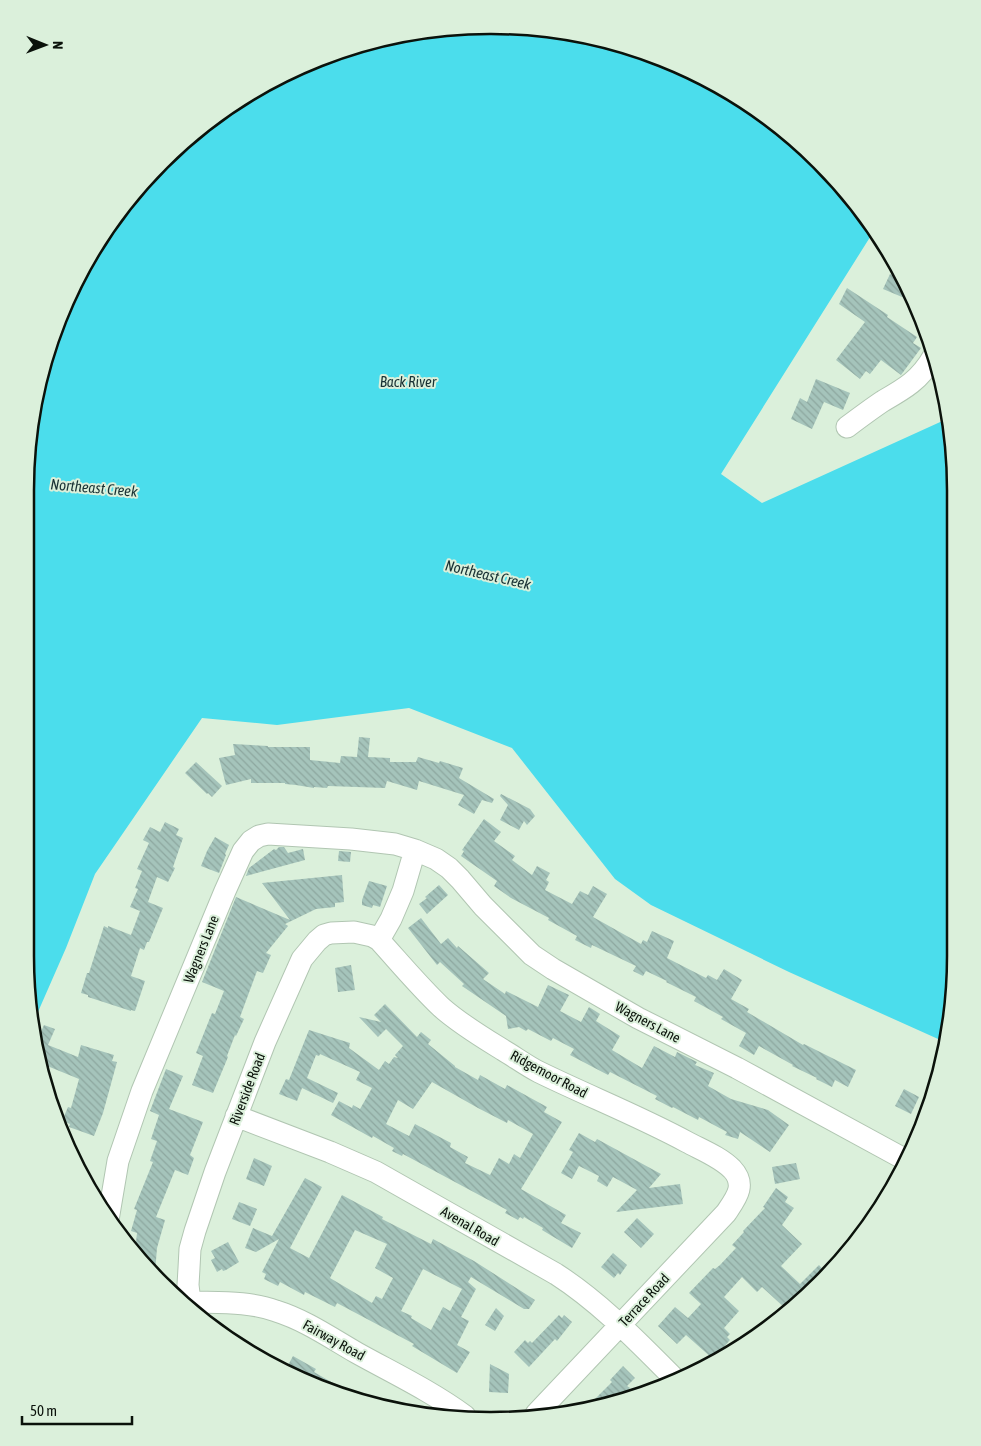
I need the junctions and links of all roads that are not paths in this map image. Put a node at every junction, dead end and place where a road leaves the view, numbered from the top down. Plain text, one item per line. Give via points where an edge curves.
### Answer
1 (929, 363) edge
2 (847, 427) dead end
3 (416, 850) junction
4 (379, 940) junction
5 (236, 1116) junction
6 (900, 1157) edge
7 (739, 1179) joint
8 (110, 1208) edge
9 (189, 1299) edge
10 (197, 1306) edge
11 (620, 1326) junction
12 (670, 1375) edge
13 (541, 1409) edge
14 (457, 1411) edge

1 - 2 street via 914,382
3 - 4 street via 403,891
3 - 6 street, Wagners Lane via 449,868 532,955 553,969 638,1018
3 - 8 street, Wagners Lane via 380,842 278,834 259,836 251,841 225,891 142,1091 118,1162
4 - 5 street, Riverside Road via 342,932 324,936 312,946 302,959
4 - 7 street, Ridgemoor Road via 441,1007 481,1037 537,1071 702,1150 723,1162
5 - 9 street, Riverside Road via 190,1249
5 - 11 street, Avenal Road via 376,1172 556,1274
7 - 11 street, Terrace Road via 740,1191 726,1212
10 - 14 street, Fairway Road via 255,1305 283,1313
11 - 12 street, Avenal Road
11 - 13 street, Terrace Road

